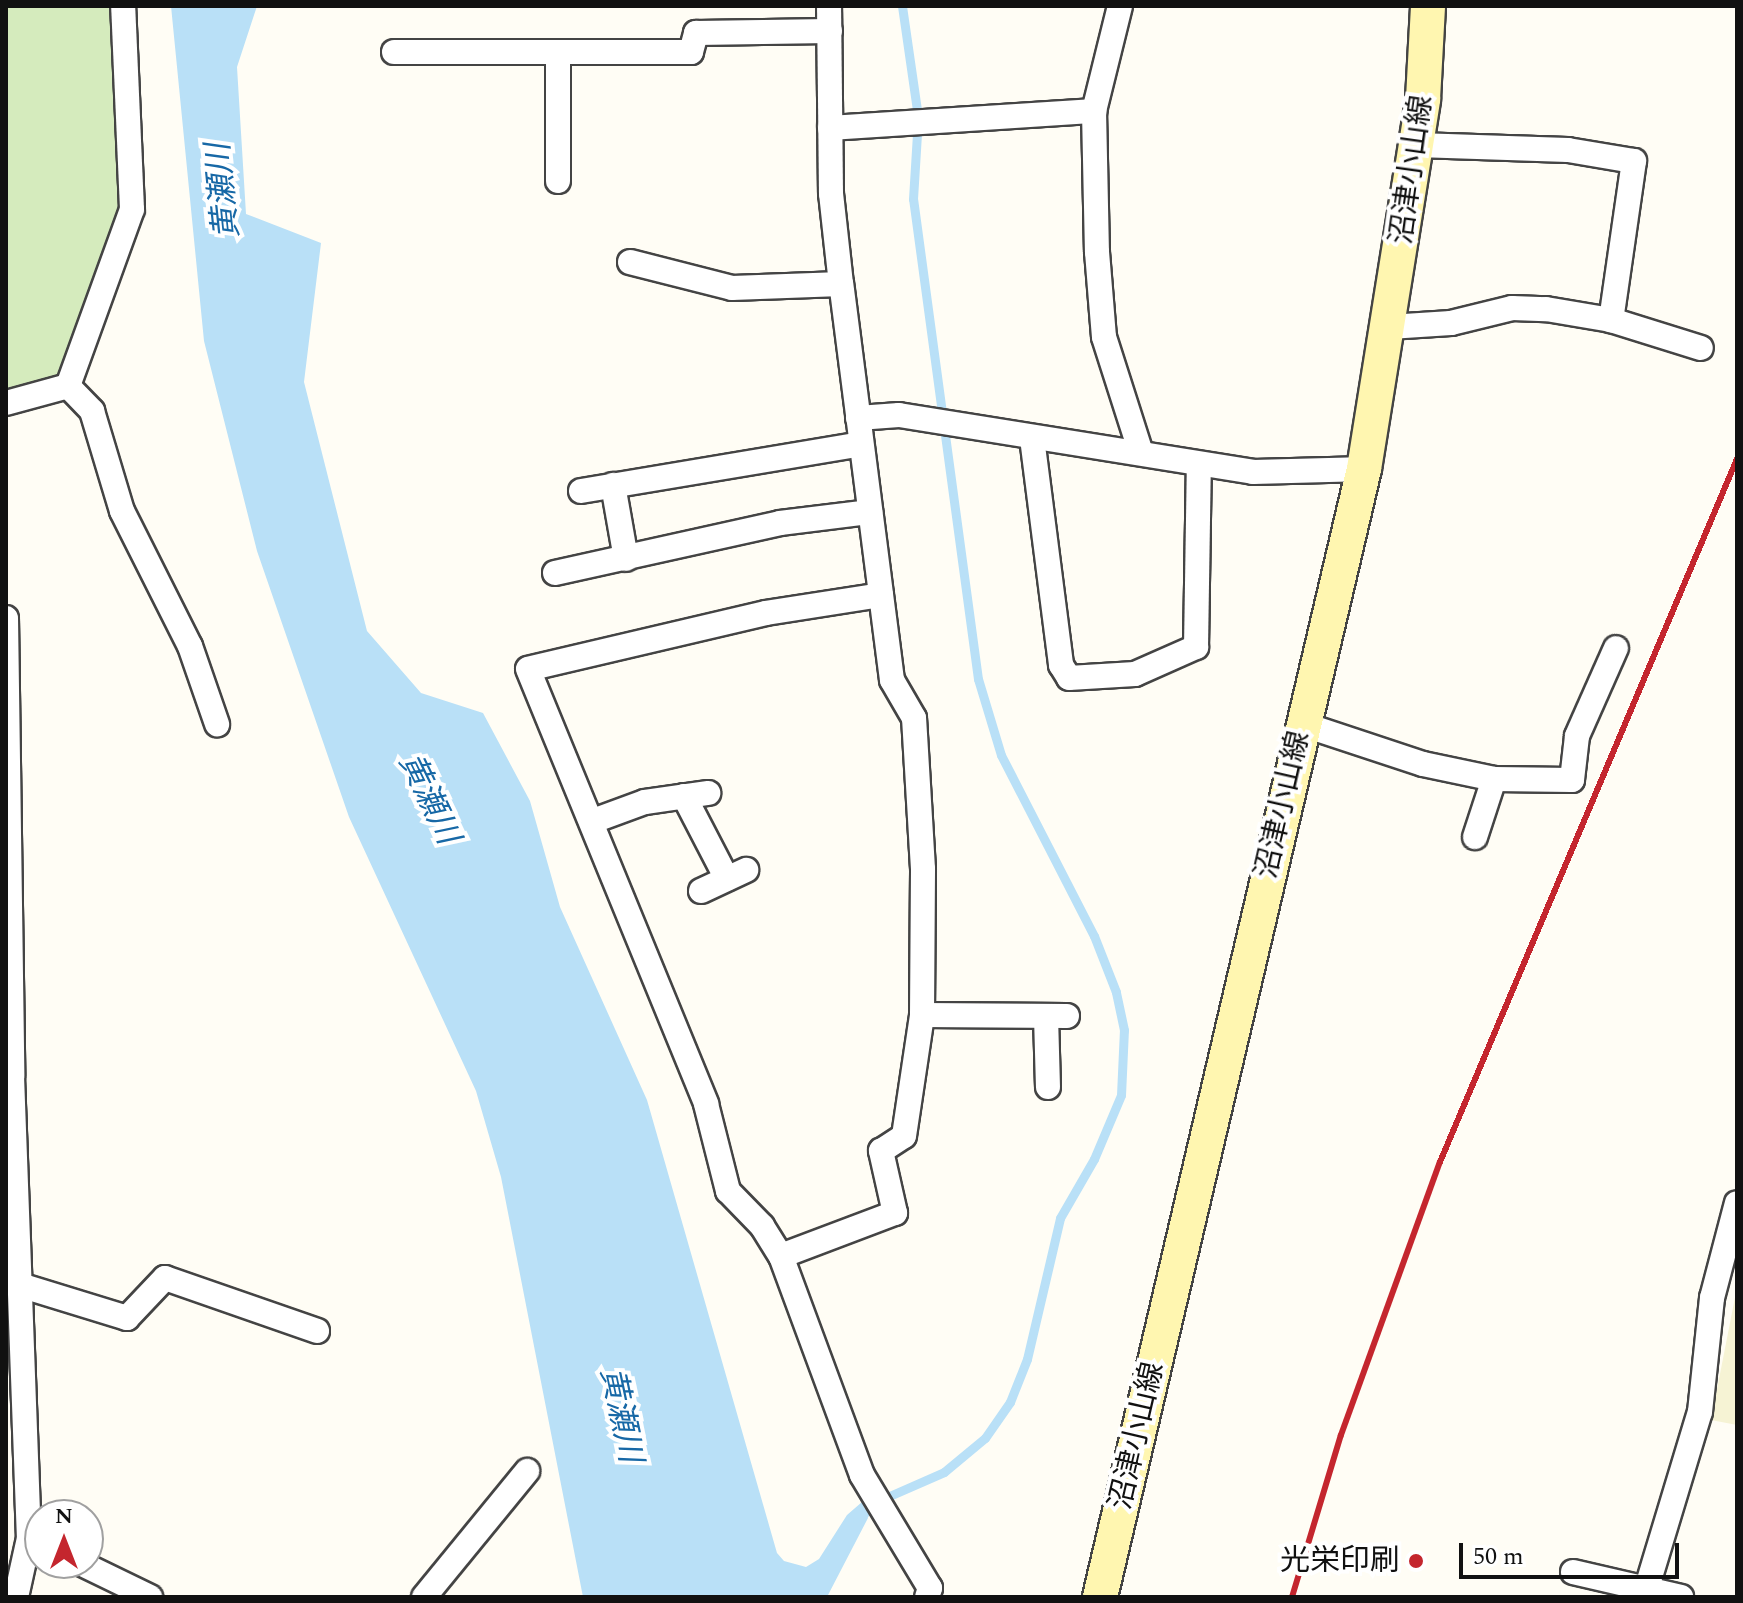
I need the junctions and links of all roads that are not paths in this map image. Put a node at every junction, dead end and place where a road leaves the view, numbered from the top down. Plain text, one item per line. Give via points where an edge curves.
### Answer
1 (123, 6) edge
2 (829, 6) edge
3 (1120, 6) edge
4 (1428, 6) edge
5 (830, 31) junction
6 (394, 52) dead end
7 (558, 55) junction
8 (1094, 111) junction
9 (830, 128) junction
10 (1417, 145) junction
11 (558, 181) dead end
12 (630, 262) dead end
13 (841, 284) junction
14 (1611, 320) junction
15 (1389, 327) junction
16 (1701, 348) dead end
17 (68, 386) junction
18 (6, 403) edge
19 (858, 418) junction
20 (1032, 438) junction
21 (861, 444) junction
22 (1140, 450) junction
23 (1199, 465) junction
24 (1364, 469) junction
25 (613, 485) junction
26 (581, 491) dead end
27 (870, 512) junction
28 (626, 559) junction
29 (555, 573) dead end
30 (881, 595) junction
31 (6, 618) edge
32 (1616, 648) dead end
33 (217, 724) dead end
34 (1302, 724) junction
35 (1494, 779) junction
36 (593, 821) junction
37 (1475, 837) dead end
38 (701, 891) dead end
39 (922, 1015) junction
40 (1048, 1087) dead end
41 (1737, 1203) edge
42 (781, 1256) junction
43 (23, 1286) junction
44 (317, 1331) dead end
45 (527, 1471) dead end
46 (25, 1499) edge
47 (24, 1545) edge
48 (1573, 1572) dead end
49 (104, 1575) edge
50 (1644, 1594) edge
51 (16, 1597) edge
52 (150, 1597) edge
53 (424, 1597) edge
54 (927, 1597) edge
55 (1100, 1597) edge
56 (1681, 1597) edge

1 - 17 street via 132,209
2 - 5 street
3 - 8 street
4 - 10 main road, 沼津小山線
5 - 7 street via 696,33 691,52
5 - 9 street
6 - 7 street
7 - 11 street
8 - 9 street
8 - 22 street via 1104,337
9 - 13 street
10 - 14 street via 1568,150 1634,161
10 - 15 main road, 沼津小山線
12 - 13 street via 732,288
13 - 19 street
14 - 15 street via 1512,308 1451,323
14 - 16 street
15 - 24 main road, 沼津小山線
17 - 18 street
17 - 33 street via 92,411 122,511 190,646
19 - 20 street via 899,415
19 - 21 street
20 - 22 street
20 - 23 street via 1061,665 1069,678 1135,674 1196,647
21 - 25 street
21 - 27 street
22 - 23 street
23 - 24 street via 1253,472
24 - 34 main road, 沼津小山線
25 - 26 street
25 - 28 street
27 - 28 street via 780,523
27 - 30 street
28 - 29 street
30 - 36 street via 766,613 528,669
30 - 39 street via 892,680 914,718 923,869
31 - 43 street via 12,1076
32 - 35 street via 1577,736 1572,780
34 - 35 street via 1423,764
34 - 55 main road, 沼津小山線
35 - 37 street
36 - 38 street via 645,802 696,795 736,875
36 - 42 street via 706,1104 728,1191
39 - 40 street via 1056,1016
39 - 42 street via 904,1136 881,1151 895,1213
41 - 50 street via 1712,1298 1700,1412
42 - 54 street via 862,1475 930,1588
43 - 44 street via 127,1318 165,1278
43 - 46 street
45 - 53 street
47 - 51 street
48 - 50 street
49 - 52 street
50 - 56 street

